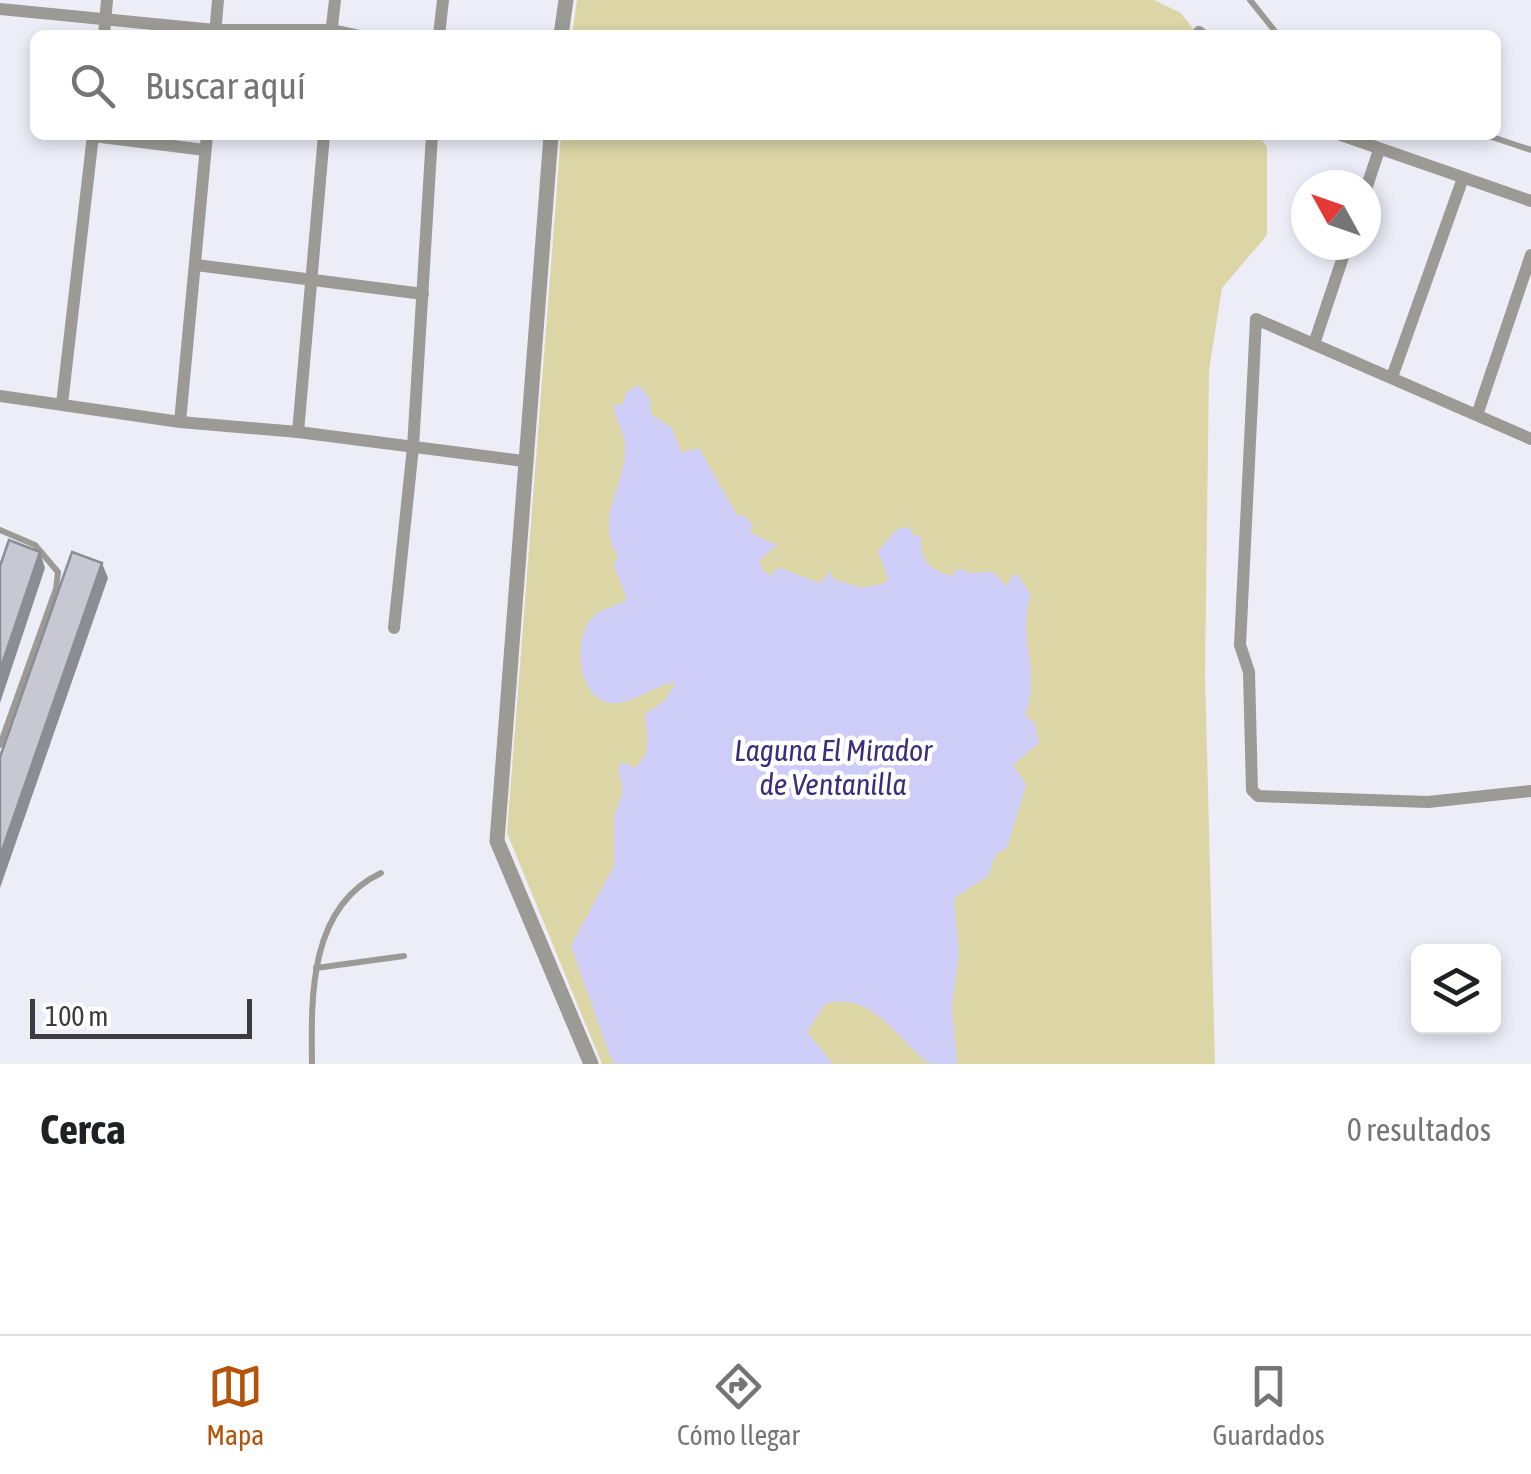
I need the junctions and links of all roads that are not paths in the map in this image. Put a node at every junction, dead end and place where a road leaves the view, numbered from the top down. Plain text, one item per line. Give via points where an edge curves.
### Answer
1 (108, 0) edge
2 (218, 0) edge
3 (335, 0) edge
4 (443, 0) edge
5 (566, 0) edge
6 (1250, 0) edge
7 (0, 9) edge
8 (106, 20) junction
9 (105, 30) edge
10 (197, 30) edge
11 (215, 30) edge
12 (332, 30) edge
13 (440, 30) edge
14 (562, 30) edge
15 (1274, 30) edge
16 (92, 140) edge
17 (174, 140) edge
18 (324, 140) edge
19 (432, 140) edge
20 (551, 140) edge
21 (1354, 140) edge
22 (1501, 140) edge
23 (206, 142) edge
24 (1379, 150) junction
25 (1531, 150) edge
26 (1372, 170) edge
27 (1463, 178) junction
28 (1531, 201) edge
29 (1531, 255) edge
30 (1342, 260) edge
31 (196, 265) junction
32 (314, 277) junction
33 (423, 294) junction
34 (1314, 344) junction
35 (1392, 378) junction
36 (0, 396) edge
37 (62, 404) junction
38 (1477, 414) junction
39 (180, 422) junction
40 (298, 432) junction
41 (1531, 439) edge
42 (413, 447) junction
43 (523, 461) junction
44 (0, 530) edge
45 (394, 628) dead end
46 (0, 744) edge
47 (1531, 792) edge
48 (381, 873) dead end
49 (404, 956) dead end
50 (316, 968) junction
51 (312, 1064) edge
52 (591, 1064) edge

1 - 8 street
2 - 11 street
3 - 12 street
4 - 13 street
5 - 14 street
6 - 15 lane
7 - 8 street
8 - 9 street
8 - 10 street
16 - 37 street
17 - 23 street
18 - 32 street
19 - 33 street
20 - 43 street
21 - 24 street
22 - 25 lane
23 - 31 street
24 - 26 street
24 - 27 street
27 - 28 street
27 - 35 street
29 - 38 street
30 - 34 street
31 - 32 street
31 - 39 street
32 - 33 street
32 - 40 street
33 - 42 street
34 - 35 street
34 - 47 street via 1256,319 1240,646 1250,672 1252,790 1258,796 1428,802
35 - 38 street
36 - 37 street
37 - 39 street
38 - 41 street
39 - 40 street
40 - 42 street
42 - 43 street
42 - 45 street
43 - 52 street via 496,841
44 - 46 lane via 35,545 58,572
48 - 50 lane via 348,895 328,928
49 - 50 lane
50 - 51 lane

